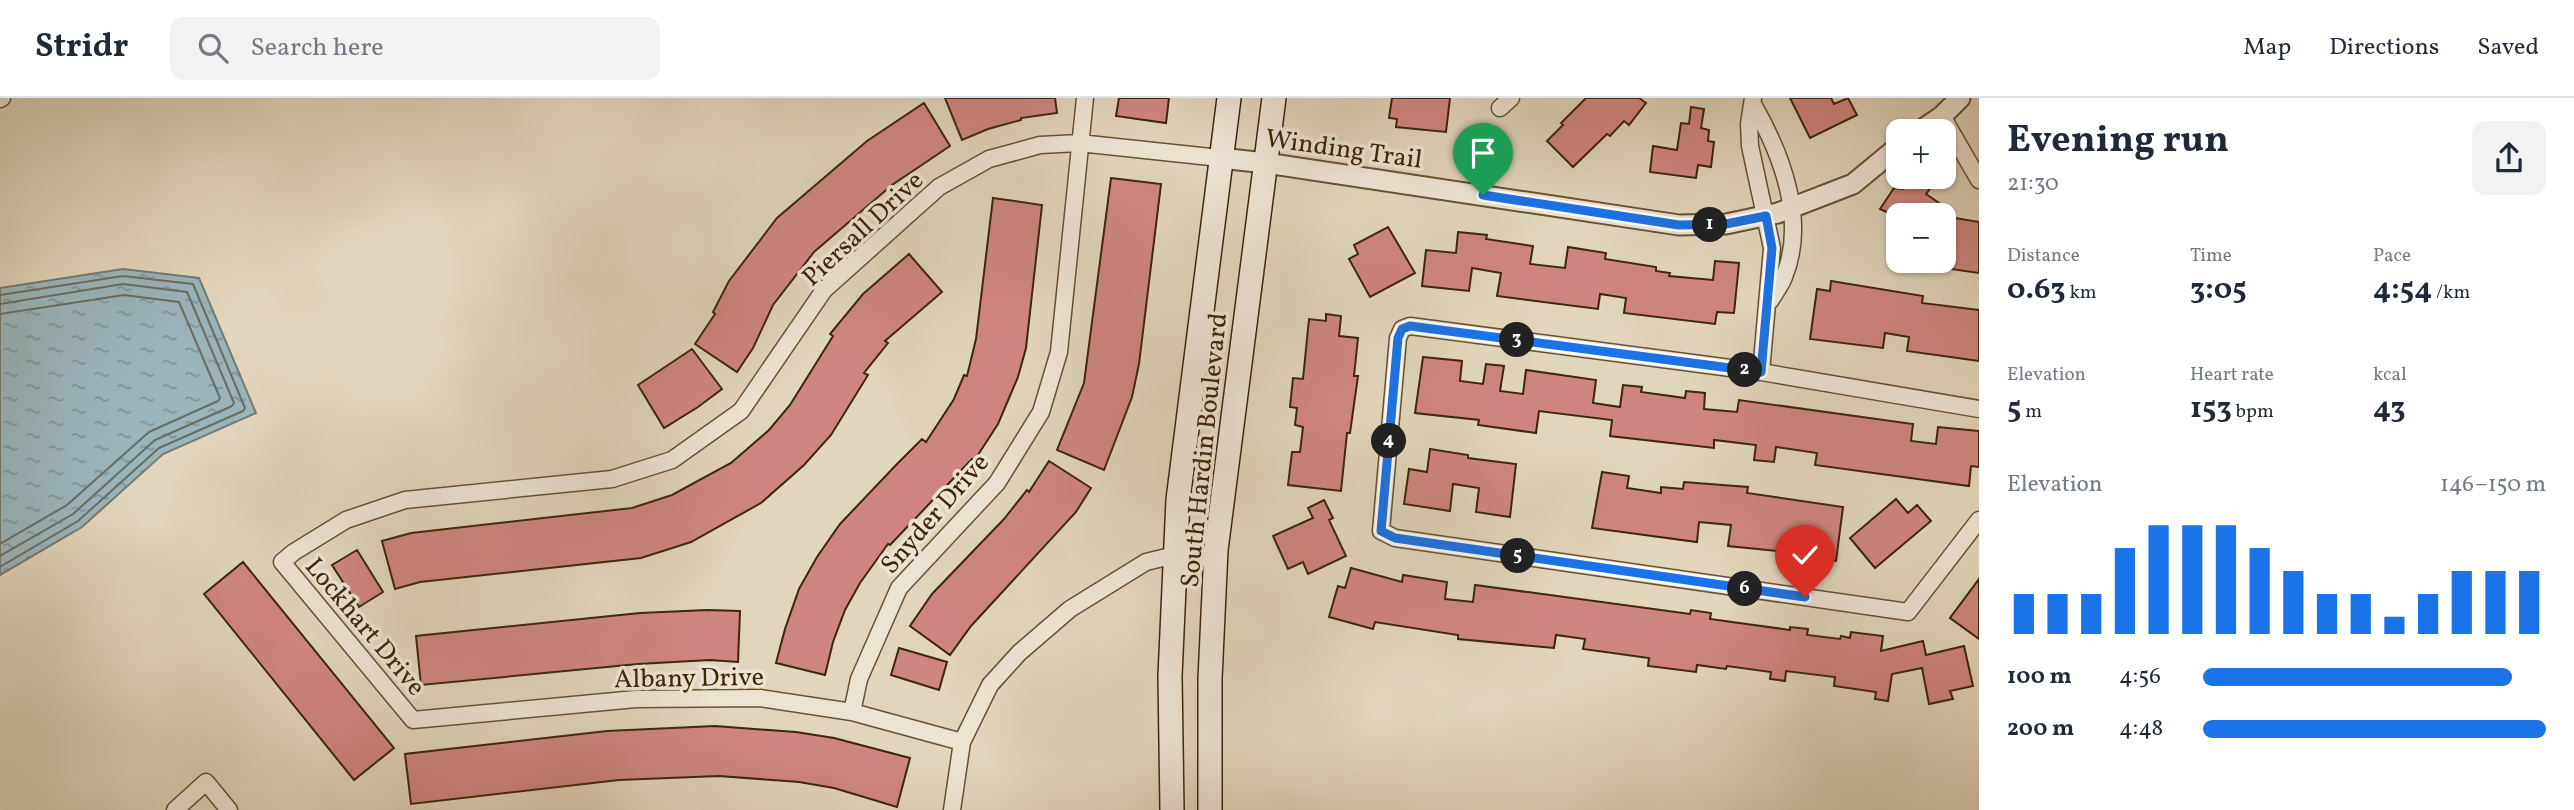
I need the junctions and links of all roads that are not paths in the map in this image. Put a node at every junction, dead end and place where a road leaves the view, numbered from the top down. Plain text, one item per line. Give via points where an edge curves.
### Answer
1 (1085, 98) edge
2 (1229, 98) edge
3 (1274, 98) edge
4 (1960, 98) edge
5 (1754, 102) edge
6 (1942, 116) junction
7 (1938, 119) edge
8 (1079, 143) junction
9 (1886, 157) edge
10 (1220, 158) junction
11 (1266, 163) junction
12 (1979, 180) edge
13 (1791, 208) junction
14 (1766, 216) junction
15 (1768, 305) junction
16 (1761, 372) junction
17 (1979, 410) edge
18 (1979, 520) edge
19 (1175, 555) junction
20 (1216, 559) junction
21 (282, 562) joint
22 (852, 712) junction
23 (413, 720) joint
24 (962, 741) junction
25 (175, 810) edge
26 (229, 810) edge
27 (952, 810) edge
28 (1172, 810) edge
29 (1210, 810) edge

1 - 8 street, Snyder Drive
2 - 10 main road, South Hardin Boulevard
3 - 11 main road, South Hardin Boulevard
4 - 6 street
5 - 13 street via 1779,155
5 - 14 street via 1750,146
6 - 7 street
6 - 12 street
8 - 10 street, Piersall Drive
8 - 21 street, Piersall Drive via 1040,145 989,159 939,187 824,290 741,411 672,460 611,479 405,500 346,520
8 - 22 street, Snyder Drive via 1059,352 1041,412 997,483 899,588 859,679
9 - 13 street, Winding Trail via 1853,184
10 - 11 street, Winding Trail
10 - 19 main road, South Hardin Boulevard
11 - 14 street, Winding Trail via 1679,225 1726,224
11 - 20 main road, South Hardin Boulevard
13 - 14 street, Winding Trail
13 - 15 street via 1792,249 1784,278
14 - 15 street via 1772,248
15 - 16 street
16 - 17 street
16 - 18 street via 1410,326 1402,329 1381,531 1395,538 1908,612
19 - 20 street
19 - 24 street via 1146,562 1070,609 990,685
19 - 28 main road, South Hardin Boulevard via 1170,676
20 - 29 main road, South Hardin Boulevard
21 - 23 street, Lockhart Drive
22 - 23 street, Albany Drive via 760,698 636,699
22 - 24 street, Albany Drive
24 - 27 street
25 - 26 street via 206,782

